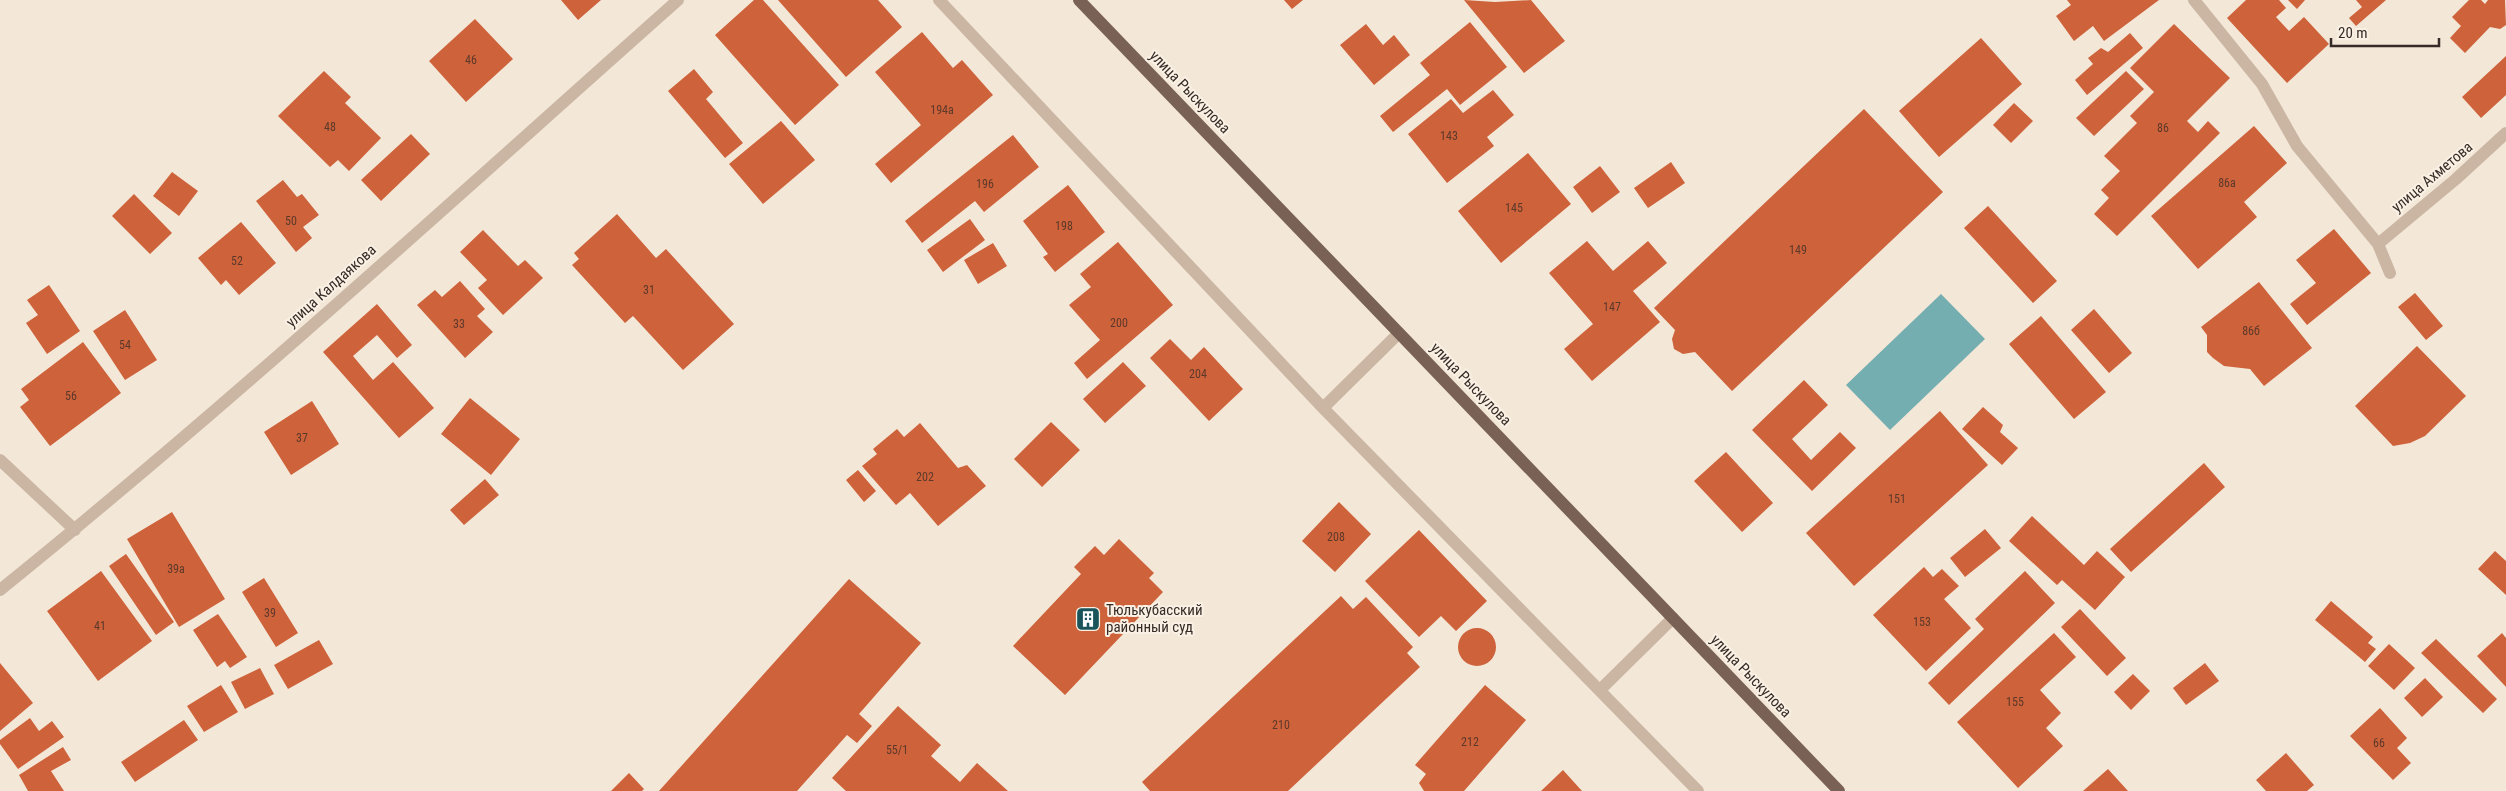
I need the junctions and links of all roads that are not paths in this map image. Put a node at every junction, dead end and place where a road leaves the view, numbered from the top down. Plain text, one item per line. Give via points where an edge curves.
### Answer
1 (678, 0) edge
2 (939, 0) edge
3 (1078, 0) edge
4 (2194, 0) edge
5 (2506, 133) edge
6 (2378, 244) junction
7 (2390, 273) dead end
8 (1398, 333) junction
9 (1323, 408) junction
10 (0, 460) edge
11 (75, 530) junction
12 (0, 590) edge
13 (1673, 618) junction
14 (1600, 690) junction
15 (1698, 791) edge
16 (1839, 791) edge

1 - 11 street, улица Калдаякова via 284,350
2 - 9 street
3 - 8 main road, улица Рыскулова
4 - 6 street via 2262,84 2297,146
5 - 6 street, улица Ахметова via 2456,180
6 - 7 street
8 - 9 street
8 - 13 main road, улица Рыскулова
9 - 14 street
10 - 11 street
11 - 12 street, улица Калдаякова
13 - 14 street
13 - 16 main road, улица Рыскулова
14 - 15 street

